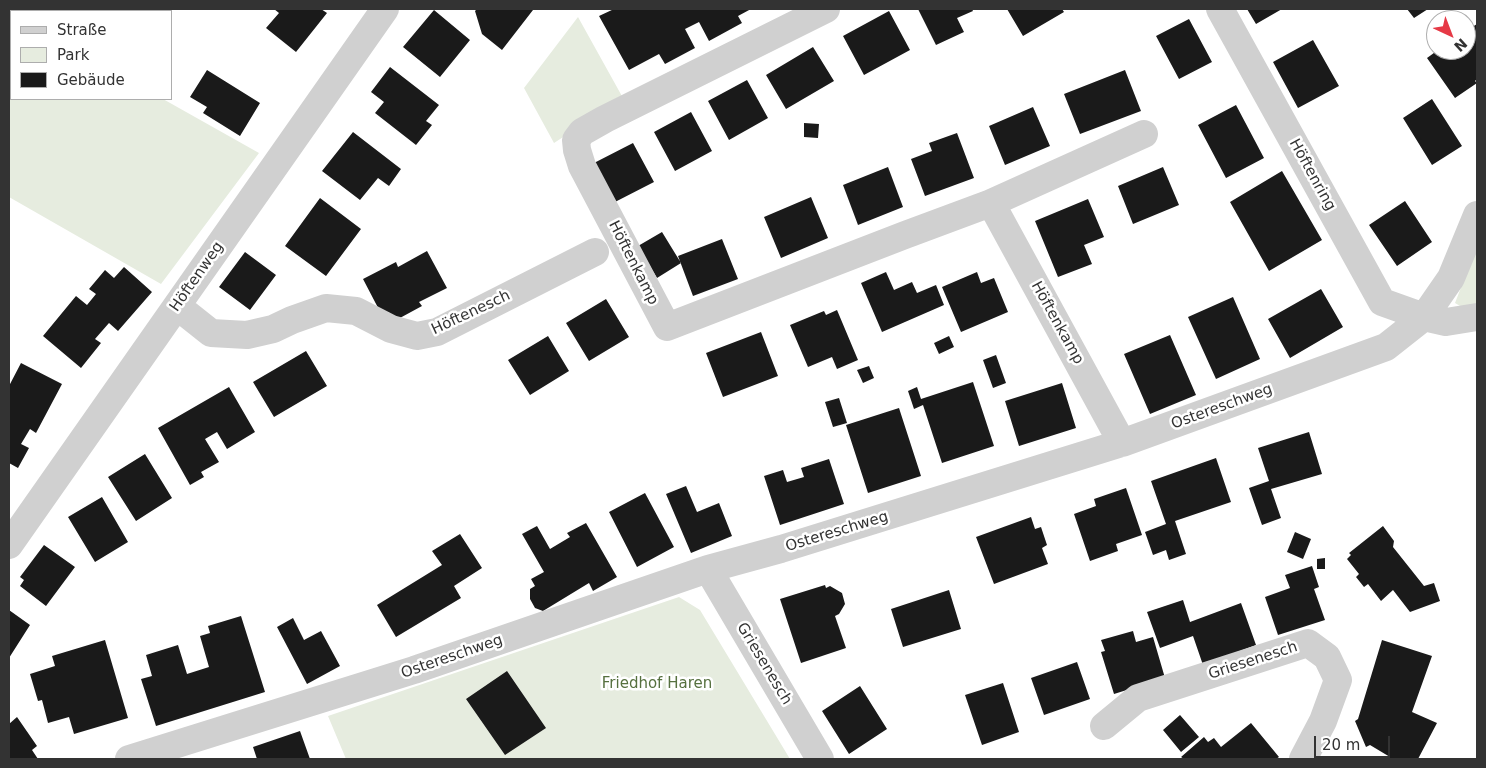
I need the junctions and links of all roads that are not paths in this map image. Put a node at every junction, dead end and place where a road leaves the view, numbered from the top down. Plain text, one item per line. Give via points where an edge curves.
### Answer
1 (385, 9) edge
2 (826, 9) edge
3 (1220, 9) edge
4 (1144, 134) dead end
5 (991, 203) junction
6 (1477, 215) edge
7 (595, 252) dead end
8 (177, 306) junction
9 (1424, 317) junction
10 (1477, 317) edge
11 (1122, 444) junction
12 (9, 545) edge
13 (708, 569) junction
14 (1104, 726) dead end
15 (129, 759) edge
16 (820, 759) edge
17 (1303, 759) edge

1 - 8 street, Höftenweg
2 - 5 street, Höftenkamp via 605,119 582,132 576,140 582,166 667,327
3 - 9 street, Höftenring via 1382,302
4 - 5 street, Höftenkamp
5 - 11 street, Höftenkamp
6 - 9 street, Ostereschweg via 1452,278
7 - 8 street, Höftenesch via 437,332 416,336 391,329 356,311 326,308 247,335 211,333
8 - 12 street, Höftenweg
9 - 10 street, Höftenring via 1446,322
9 - 11 street, Ostereschweg via 1386,347
11 - 13 street, Ostereschweg
13 - 15 street, Ostereschweg via 414,670
13 - 16 street, Griesenesch
14 - 17 street, Griesenesch via 1138,698 1308,644 1327,657 1338,680 1323,721

